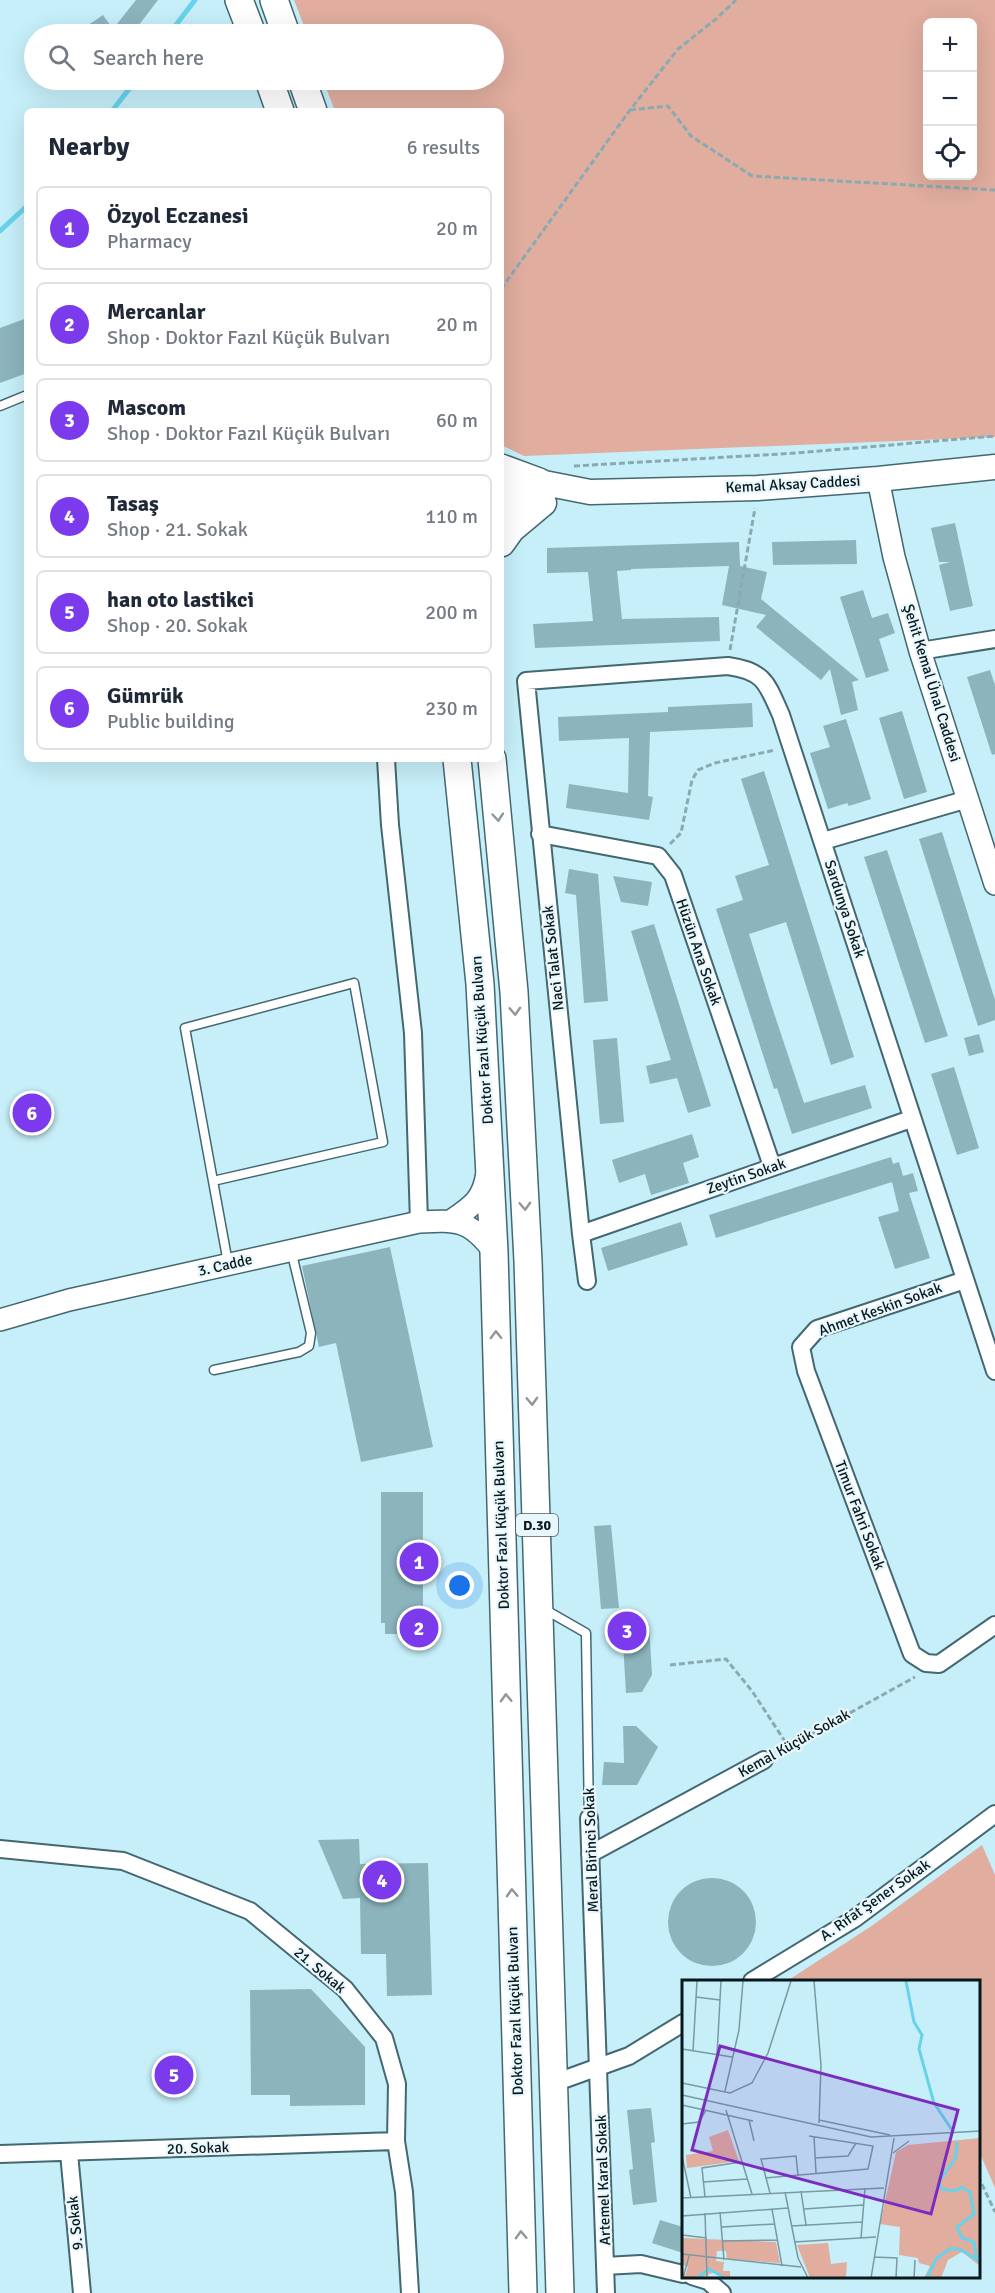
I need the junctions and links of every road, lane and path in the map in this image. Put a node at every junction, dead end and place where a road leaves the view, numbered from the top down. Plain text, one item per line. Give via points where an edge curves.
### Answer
1 (274, 0) edge
2 (736, 0) edge
3 (240, 2) edge
4 (248, 24) edge
5 (282, 24) edge
6 (273, 90) edge
7 (306, 90) edge
8 (279, 108) edge
9 (312, 108) edge
10 (630, 110) junction
11 (995, 190) edge
12 (504, 285) edge
13 (24, 396) edge
14 (0, 406) edge
15 (995, 436) edge
16 (565, 467) dead end
17 (995, 467) edge
18 (504, 470) edge
19 (878, 479) junction
20 (758, 488) junction
21 (504, 489) edge
22 (541, 493) junction
23 (504, 512) edge
24 (504, 539) edge
25 (995, 639) edge
26 (920, 651) junction
27 (728, 666) junction
28 (526, 681) joint
29 (791, 746) junction
30 (386, 762) edge
31 (457, 762) edge
32 (492, 762) edge
33 (968, 799) junction
34 (540, 834) junction
35 (823, 841) junction
36 (658, 856) junction
37 (995, 884) edge
38 (911, 1119) junction
39 (489, 1163) junction
40 (772, 1166) junction
41 (213, 1181) junction
42 (452, 1220) junction
43 (419, 1222) junction
44 (581, 1234) junction
45 (291, 1250) junction
46 (494, 1252) junction
47 (229, 1264) junction
48 (964, 1280) junction
49 (587, 1281) dead end
50 (0, 1320) edge
51 (801, 1347) joint
52 (214, 1370) dead end
53 (995, 1371) edge
54 (539, 1607) junction
55 (995, 1625) edge
56 (939, 1664) junction
57 (670, 1665) dead end
58 (788, 1746) junction
59 (764, 1760) joint
60 (589, 1818) joint
61 (993, 1822) edge
62 (0, 1849) edge
63 (590, 1854) junction
64 (754, 1980) edge
65 (682, 2024) edge
66 (599, 2068) junction
67 (554, 2083) junction
68 (396, 2141) junction
69 (69, 2153) junction
70 (0, 2154) edge
71 (980, 2180) edge
72 (995, 2212) edge
73 (605, 2266) junction
74 (682, 2274) edge
75 (696, 2278) edge
76 (82, 2293) edge
77 (410, 2293) edge
78 (523, 2293) edge
79 (560, 2293) edge
80 (606, 2293) edge
81 (722, 2293) edge

1 - 5 highway
2 - 10 path via 678,49
3 - 4 highway
6 - 8 highway
7 - 9 highway
10 - 11 path via 668,105 691,136 752,176
10 - 12 path
13 - 14 lane
15 - 16 path
17 - 19 main road, Kemal Aksay Caddesi
18 - 22 highway
19 - 20 main road, Kemal Aksay Caddesi
19 - 26 street, Şehit Kemal Ünal Caddesi
20 - 22 main road, Kemal Aksay Caddesi
20 - 27 path
21 - 22 main road, Kemal Aksay Caddesi
22 - 23 main road, Kemal Aksay Caddesi
22 - 24 highway
25 - 26 street
26 - 33 street, Şehit Kemal Ünal Caddesi
27 - 28 street, Sardunya Sokak
27 - 29 street, Sardunya Sokak via 747,668 765,682
28 - 34 street, Naci Talat Sokak
29 - 35 street, Sardunya Sokak
29 - 36 path via 698,770 692,780 681,833
30 - 43 street via 412,1033
31 - 39 highway, Doktor Fazıl Küçük Bulvarı / D.30 via 480,984
32 -> 54 highway, D.30 via 520,1094
33 - 35 street
33 - 37 street, Şehit Kemal Ünal Caddesi
34 - 36 street
34 - 44 street, Naci Talat Sokak
35 - 38 street, Sardunya Sokak
36 - 40 street, Hüzün Ana Sokak via 673,875
38 - 40 street, Zeytin Sokak
38 - 48 street, Sardunya Sokak
39 - 42 street via 484,1190 475,1203
39 - 46 highway, Doktor Fazıl Küçük Bulvarı / D.30
40 - 44 street, Zeytin Sokak
41 - 41 lane via 185,1028 354,983 383,1142
41 - 47 lane
42 - 43 street, 3. Cadde
42 - 46 street via 474,1230
43 - 45 street, 3. Cadde
44 - 49 street
45 - 47 street, 3. Cadde
45 - 52 lane via 311,1333 309,1346 299,1352
78 -> 46 highway, Doktor Fazıl Küçük Bulvarı / D.30
47 - 50 street, 3. Cadde via 69,1300
48 - 51 street, Ahmet Keskin Sokak via 817,1329
48 - 53 street, Sardunya Sokak
51 - 56 street, Timur Fahri Sokak via 806,1371 912,1654 926,1663
54 - 60 lane, Meral Birinci Sokak via 586,1633
54 - 67 highway, D.30
55 - 56 street
56 - 58 path, Kemal Küçük Sokak
57 - 58 path via 726,1659
58 - 59 path, Kemal Küçük Sokak
59 - 63 street, Kemal Küçük Sokak
60 - 63 street, Meral Birinci Sokak
61 - 64 street, A. Rıfat Şener Sokak via 854,1919
62 - 68 street, 21. Sokak via 123,1861 250,1911 345,1989 384,2038 397,2084
63 - 66 street, Meral Birinci Sokak
65 - 66 street via 629,2056
66 - 67 street
66 - 73 street, Artemel Karal Sokak
67 - 79 highway, D.30
68 - 69 street, 20. Sokak
68 - 77 street, 21. Sokak via 404,2192
69 - 70 street, 20. Sokak
69 - 76 street, 9. Sokak
71 - 72 path
73 - 74 street via 641,2264
73 - 80 street, Artemel Karal Sokak
75 - 81 street via 708,2281

